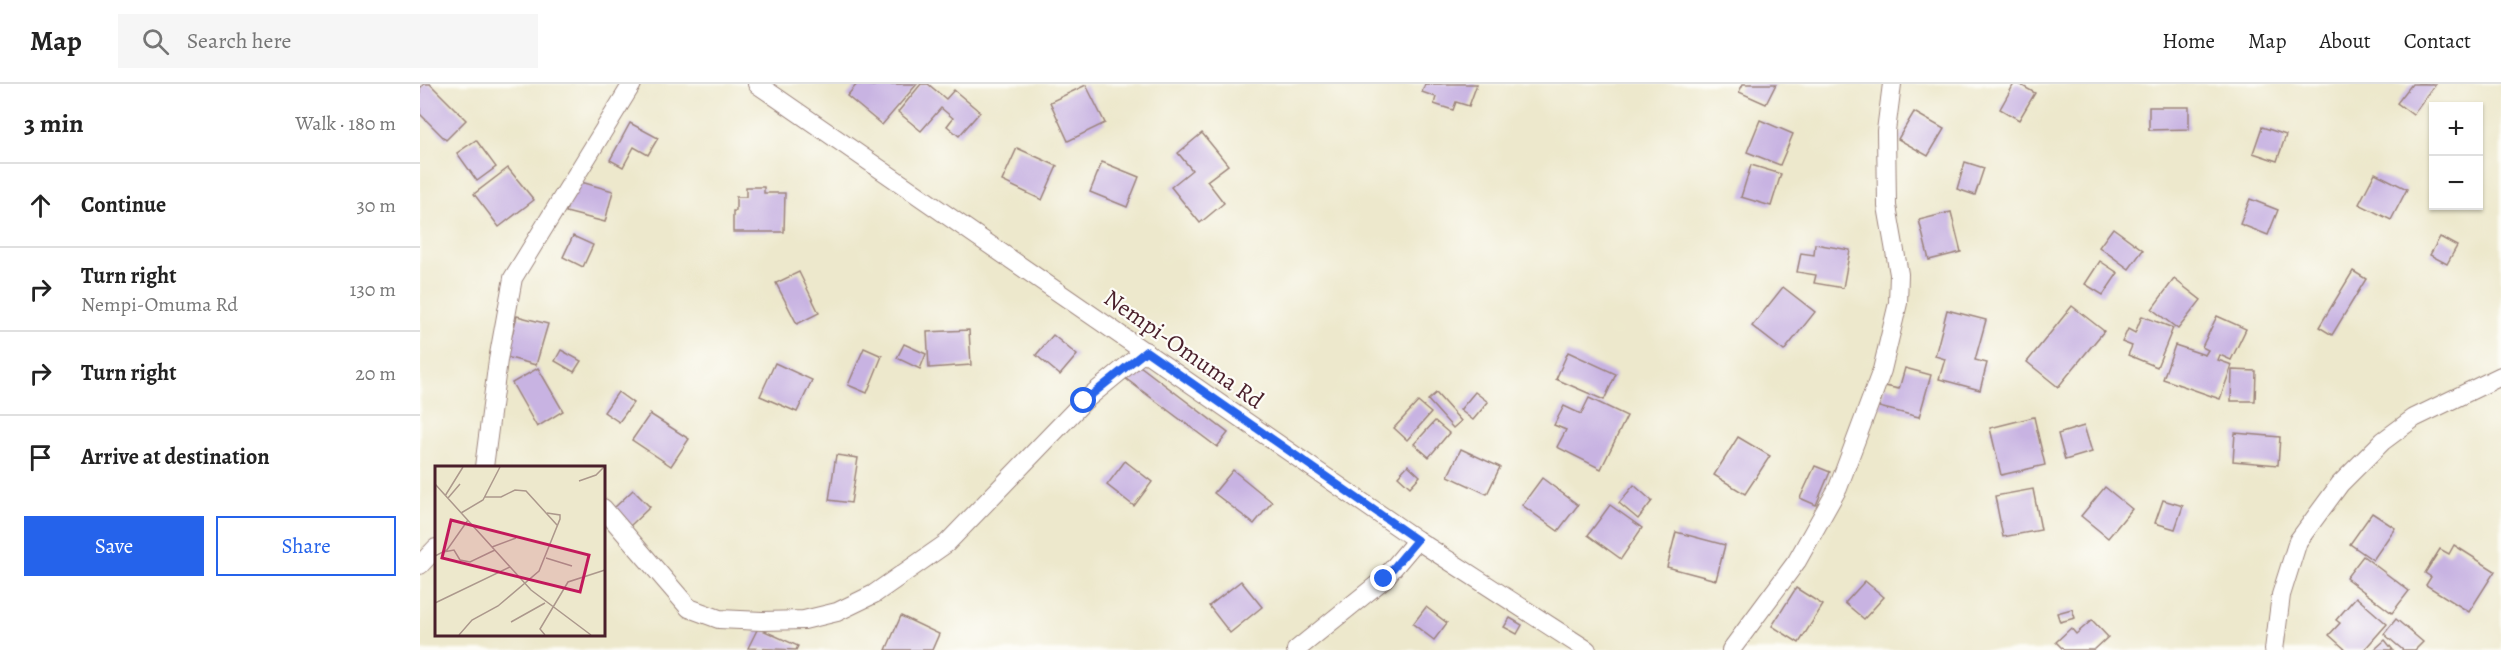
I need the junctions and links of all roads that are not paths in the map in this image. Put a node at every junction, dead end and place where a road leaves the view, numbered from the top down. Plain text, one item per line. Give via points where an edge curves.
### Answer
1 (632, 84) edge
2 (757, 84) edge
3 (1892, 84) edge
4 (1146, 351) junction
5 (2501, 376) edge
6 (484, 466) edge
7 (604, 509) edge
8 (1417, 540) junction
9 (1296, 650) edge
10 (1587, 650) edge
11 (1731, 650) edge
12 (2274, 650) edge

1 - 6 street via 513,278
2 - 4 street, Nempi-Omuma Rd
3 - 11 street via 1886,131 1887,206 1899,274 1898,303 1881,370 1838,488 1797,561
4 - 7 street via 1084,401 947,543 874,594 837,612 804,620 762,621 719,619 689,608
4 - 8 street, Nempi-Omuma Rd
5 - 12 street via 2415,418 2383,441 2340,484 2298,541 2281,595
8 - 9 street via 1384,579
8 - 10 street, Nempi-Omuma Rd

